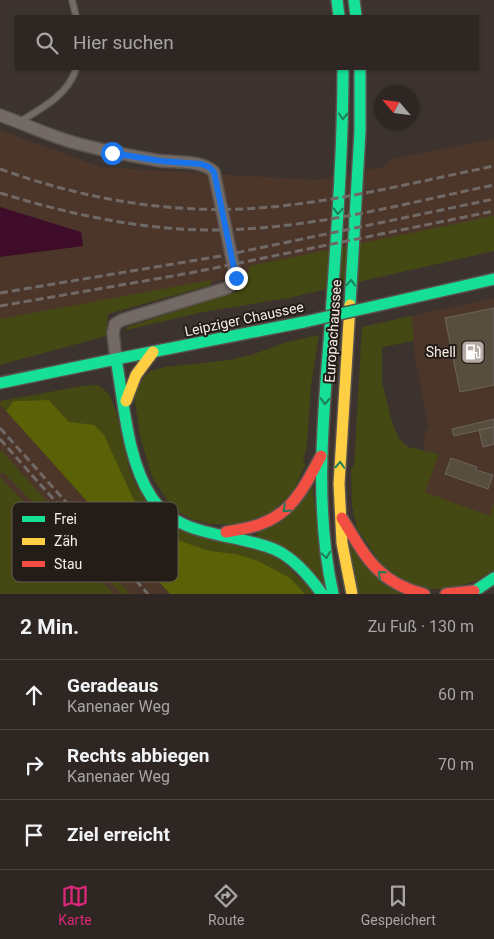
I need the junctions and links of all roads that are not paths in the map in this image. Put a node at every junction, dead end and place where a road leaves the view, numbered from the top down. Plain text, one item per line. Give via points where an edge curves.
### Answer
1 (72, 0) edge
2 (337, 0) edge
3 (354, 0) edge
4 (76, 15) edge
5 (339, 15) edge
6 (356, 15) edge
7 (75, 70) edge
8 (344, 70) edge
9 (360, 70) edge
10 (0, 115) edge
11 (19, 122) junction
12 (494, 279) edge
13 (153, 352) junction
14 (116, 360) junction
15 (0, 383) edge
16 (125, 407) junction
17 (322, 454) junction
18 (156, 502) edge
19 (340, 513) junction
20 (178, 521) edge
21 (212, 533) junction
22 (494, 578) edge
23 (472, 592) edge
24 (322, 594) edge
25 (333, 594) edge
26 (352, 594) edge
27 (424, 594) edge
28 (446, 594) edge

1 - 4 lane
2 - 5 main road
3 - 6 main road
7 - 11 lane via 65,90
8 -> 17 main road, Europachaussee
19 -> 9 main road, Europachaussee via 341,444 360,131
10 - 11 street
11 - 14 street via 70,142 112,153 201,164 214,172 235,282 227,288 115,324
12 - 13 main road, Leipziger Chaussee, bridge via 380,306
13 - 14 main road, Leipziger Chaussee
13 - 16 main road via 133,379
14 - 15 main road, Leipziger Chaussee
14 - 16 main road
16 - 18 main road via 139,470
17 -> 21 main road via 302,490 277,517 248,530
17 -> 25 main road, Europachaussee via 324,539
19 - 26 main road, Europachaussee
27 -> 19 main road via 388,581 378,572 367,560
20 - 21 main road
21 - 24 main road via 275,550 291,558
22 - 23 main road
23 - 28 main road

